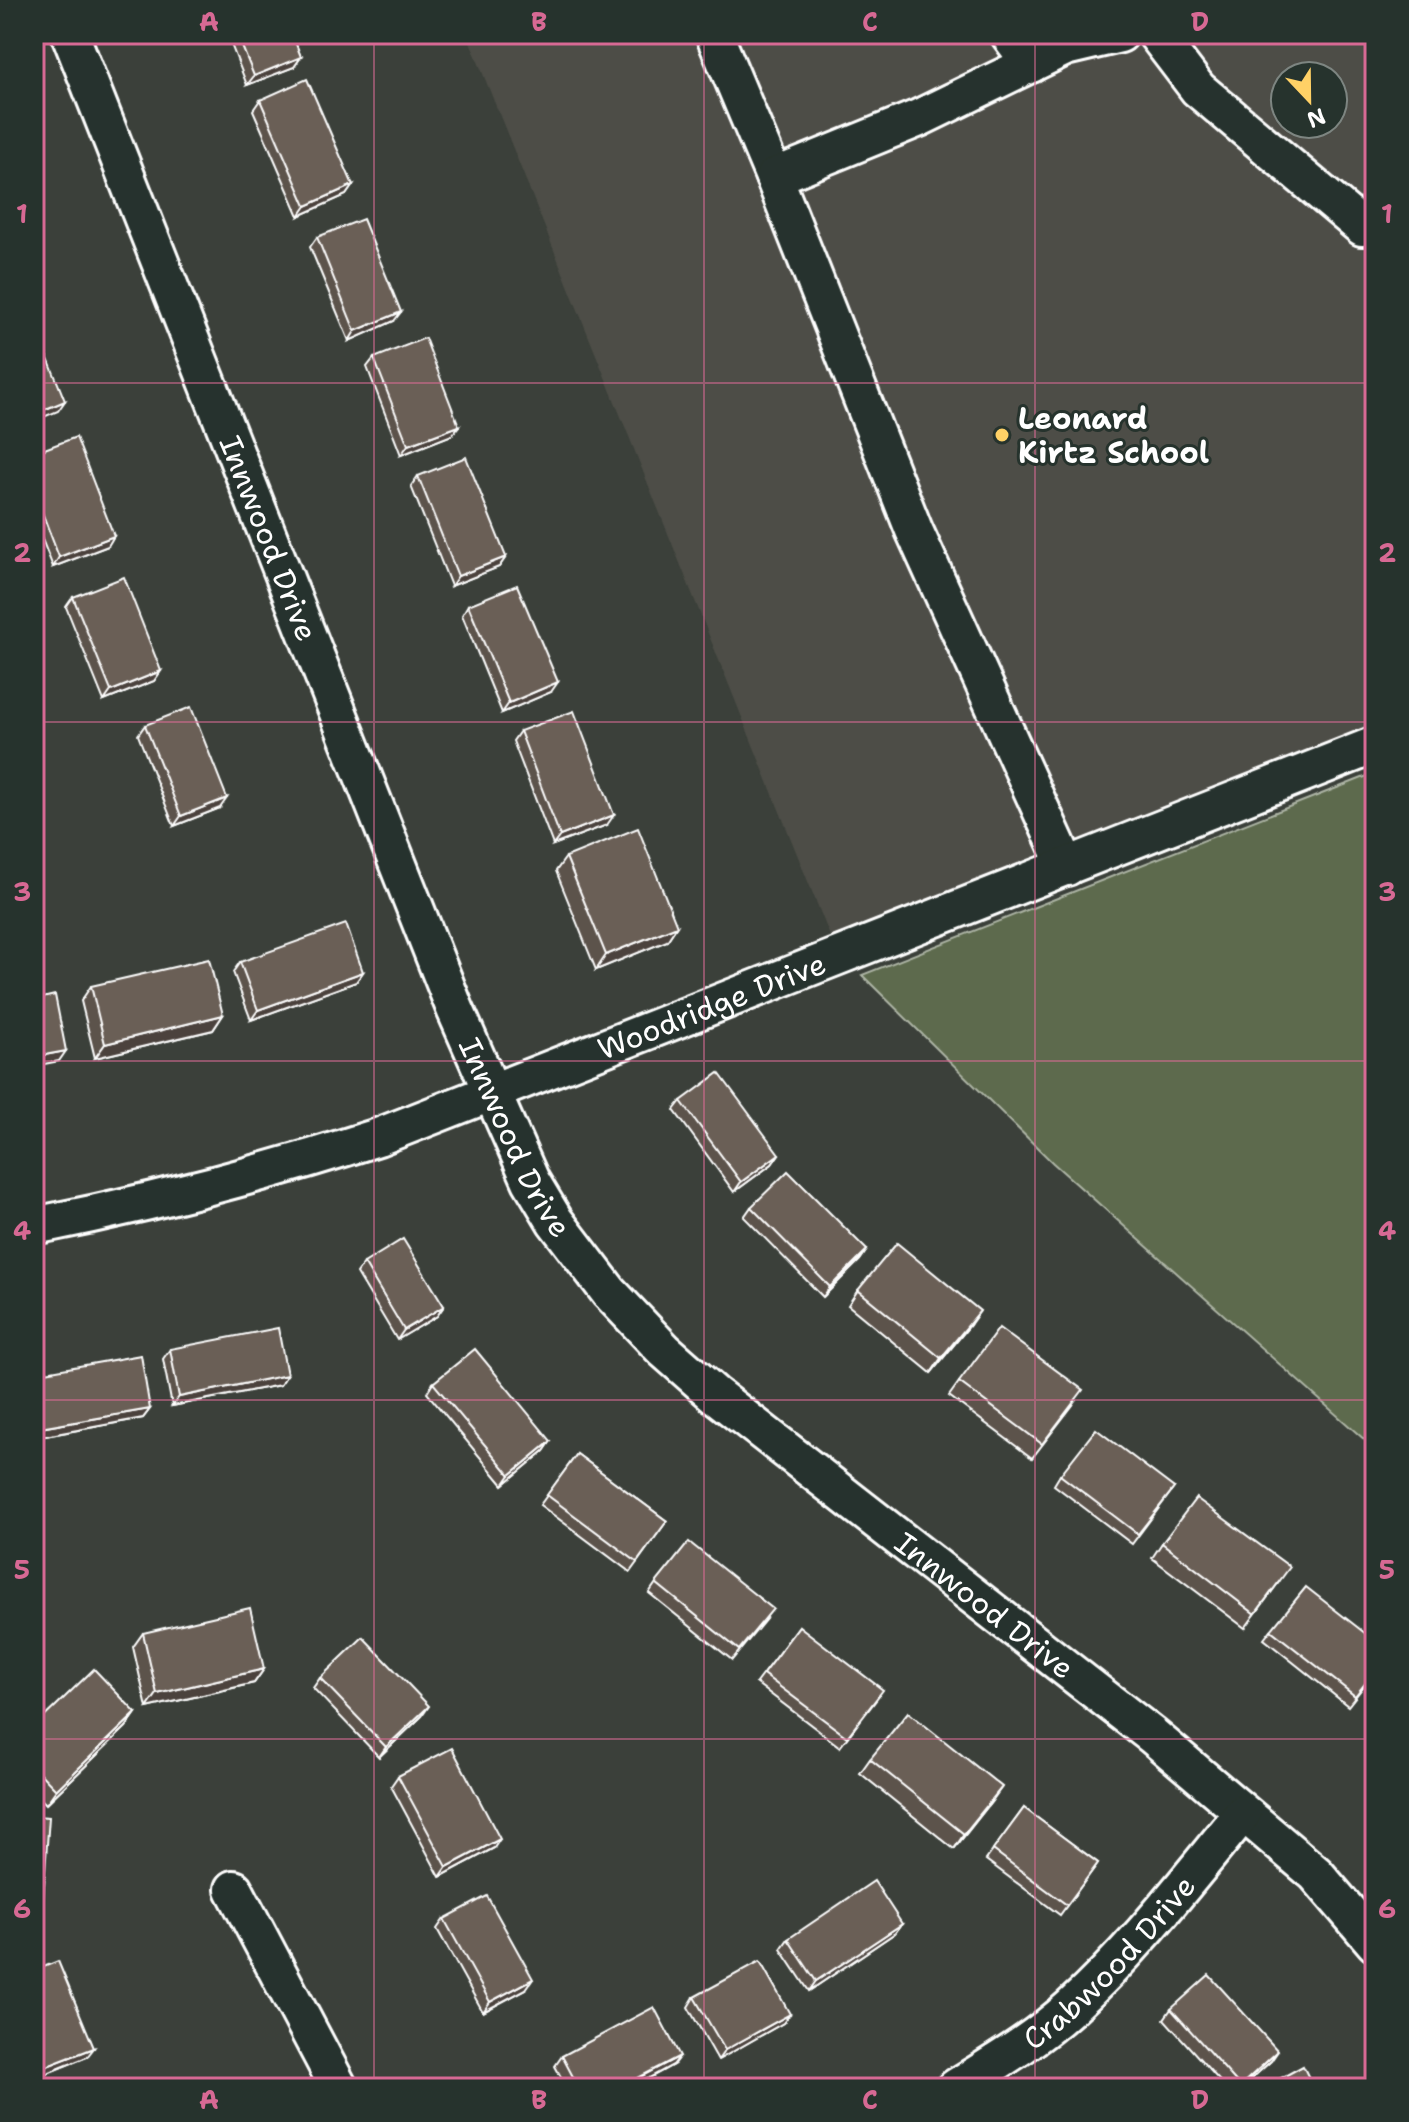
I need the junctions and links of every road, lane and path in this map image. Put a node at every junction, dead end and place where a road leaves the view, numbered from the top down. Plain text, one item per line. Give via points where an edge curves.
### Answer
1 (70, 34) edge
2 (714, 34) edge
3 (1009, 34) edge
4 (1120, 34) edge
5 (1156, 34) edge
6 (1031, 64) junction
7 (774, 177) junction
8 (1375, 225) edge
9 (1375, 745) edge
10 (1067, 867) junction
11 (492, 1092) junction
12 (34, 1226) edge
13 (1243, 1813) junction
14 (234, 1889) dead end
15 (1375, 1943) edge
16 (339, 2088) edge
17 (955, 2088) edge

1 - 11 street, Innwood Drive
2 - 7 street
3 - 6 street
4 - 6 street via 1065,47
5 - 8 street via 1198,89 1362,227
6 - 7 street via 919,118
7 - 10 street via 914,530
9 - 10 street, Woodridge Drive
10 - 11 street, Woodridge Drive
11 - 12 street, Woodridge Drive via 378,1137 265,1173
11 - 13 street, Innwood Drive via 531,1181 555,1221 609,1292 664,1350
13 - 15 street, Innwood Drive via 1316,1874
13 - 17 street, Crabwood Drive via 1118,1962 1069,2009
14 - 16 street

